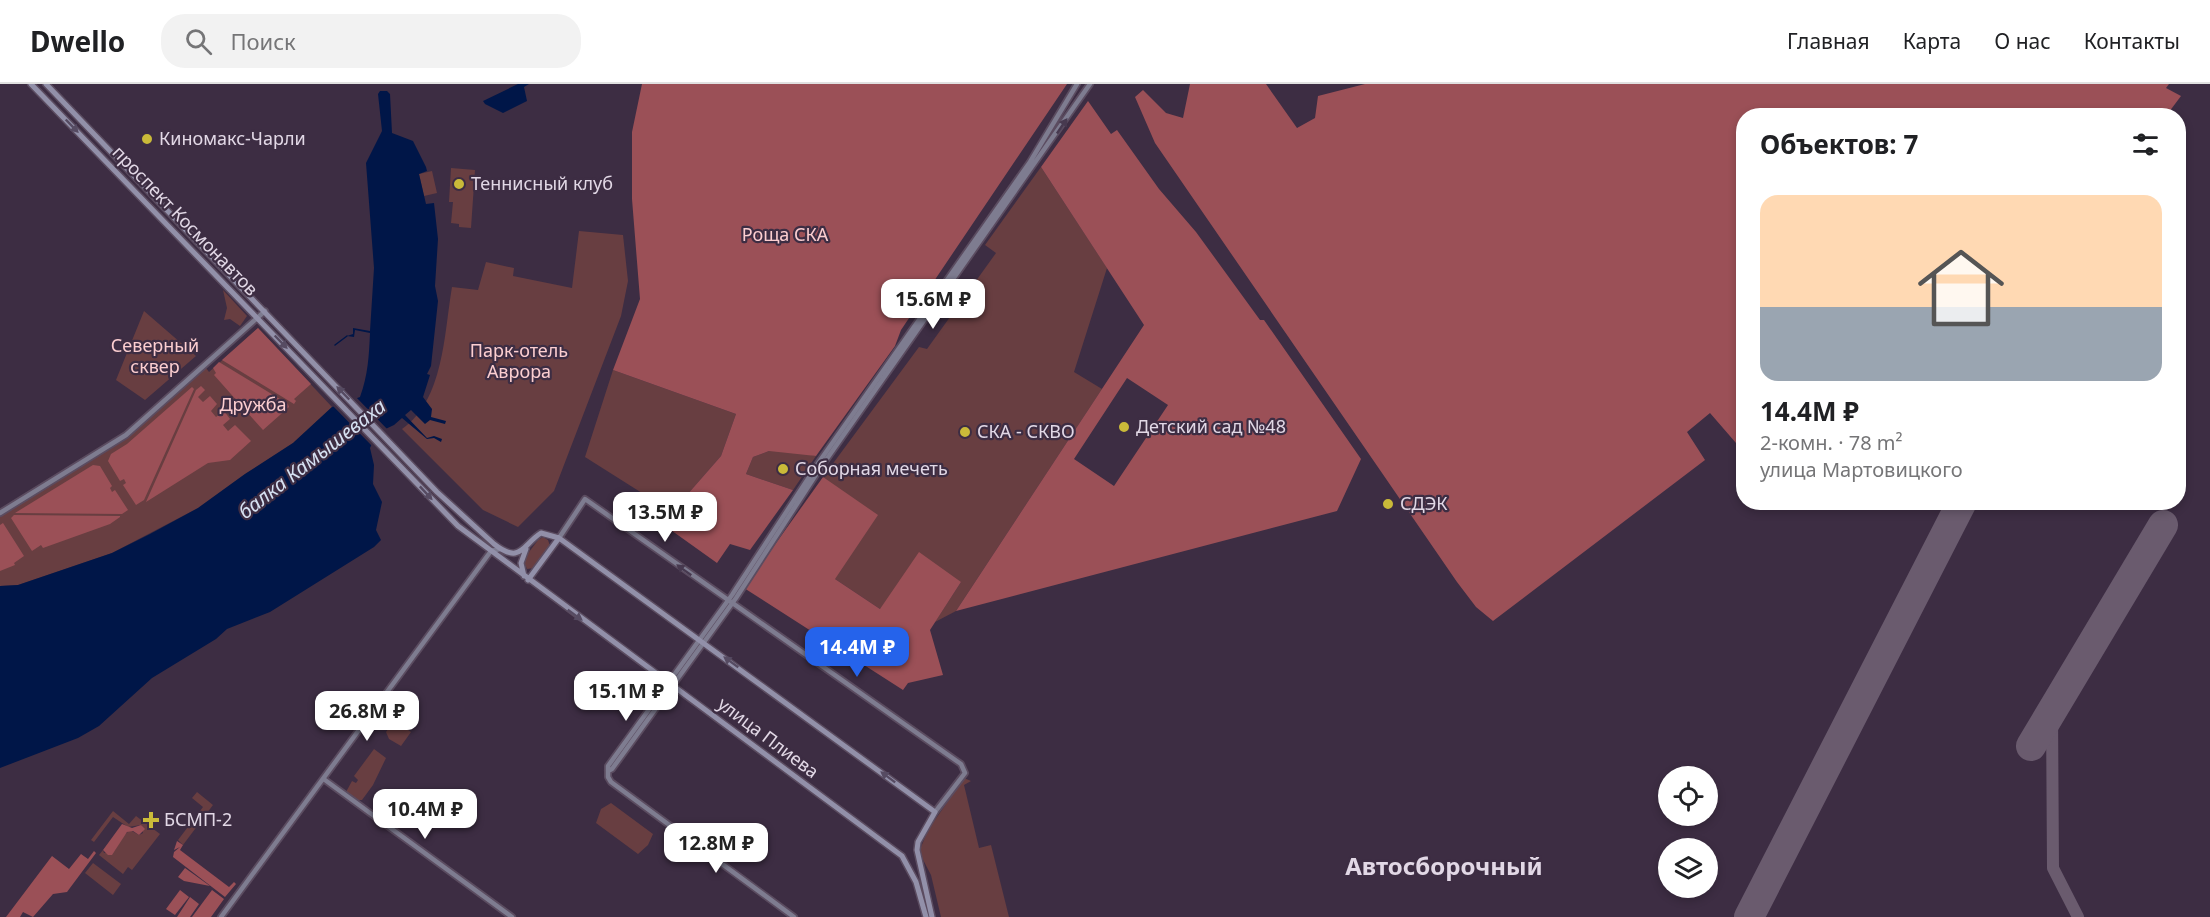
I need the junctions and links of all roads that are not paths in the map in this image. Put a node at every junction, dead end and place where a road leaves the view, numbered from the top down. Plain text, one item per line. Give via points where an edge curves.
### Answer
1 (32, 84) edge
2 (46, 84) edge
3 (1077, 84) edge
4 (1087, 85) edge
5 (1033, 163) junction
6 (265, 312) junction
7 (258, 318) junction
8 (0, 513) edge
9 (559, 538) junction
10 (500, 549) junction
11 (526, 549) junction
12 (491, 551) junction
13 (526, 579) junction
14 (729, 603) junction
15 (702, 641) junction
16 (671, 685) junction
17 (325, 780) junction
18 (935, 812) junction
19 (221, 917) edge
20 (512, 917) edge
21 (794, 917) edge
22 (926, 917) edge
23 (932, 917) edge

1 -> 7 main road, проспект Космонавтов
2 - 6 main road, проспект Космонавтов
3 - 5 street
5 -> 4 street
5 - 14 street via 819,462
6 - 7 street
10 -> 6 main road, проспект Космонавтов via 465,520
7 - 8 street via 126,435
7 -> 12 main road, проспект Космонавтов via 458,526
9 - 11 main road via 541,533
9 - 13 main road
14 -> 9 street via 585,500
9 - 15 main road
10 - 11 main road via 512,553
10 - 12 street
11 - 13 main road via 521,563
12 - 13 main road
12 - 17 street
13 -> 16 main road, улица Плиева
14 - 15 street
14 - 18 street via 961,764 965,770
15 - 16 street
18 -> 15 main road
16 - 21 street via 608,766 612,782
16 - 22 main road, улица Плиева via 902,856 916,882
17 - 19 street
17 - 20 street
18 - 23 main road via 918,842 918,861

